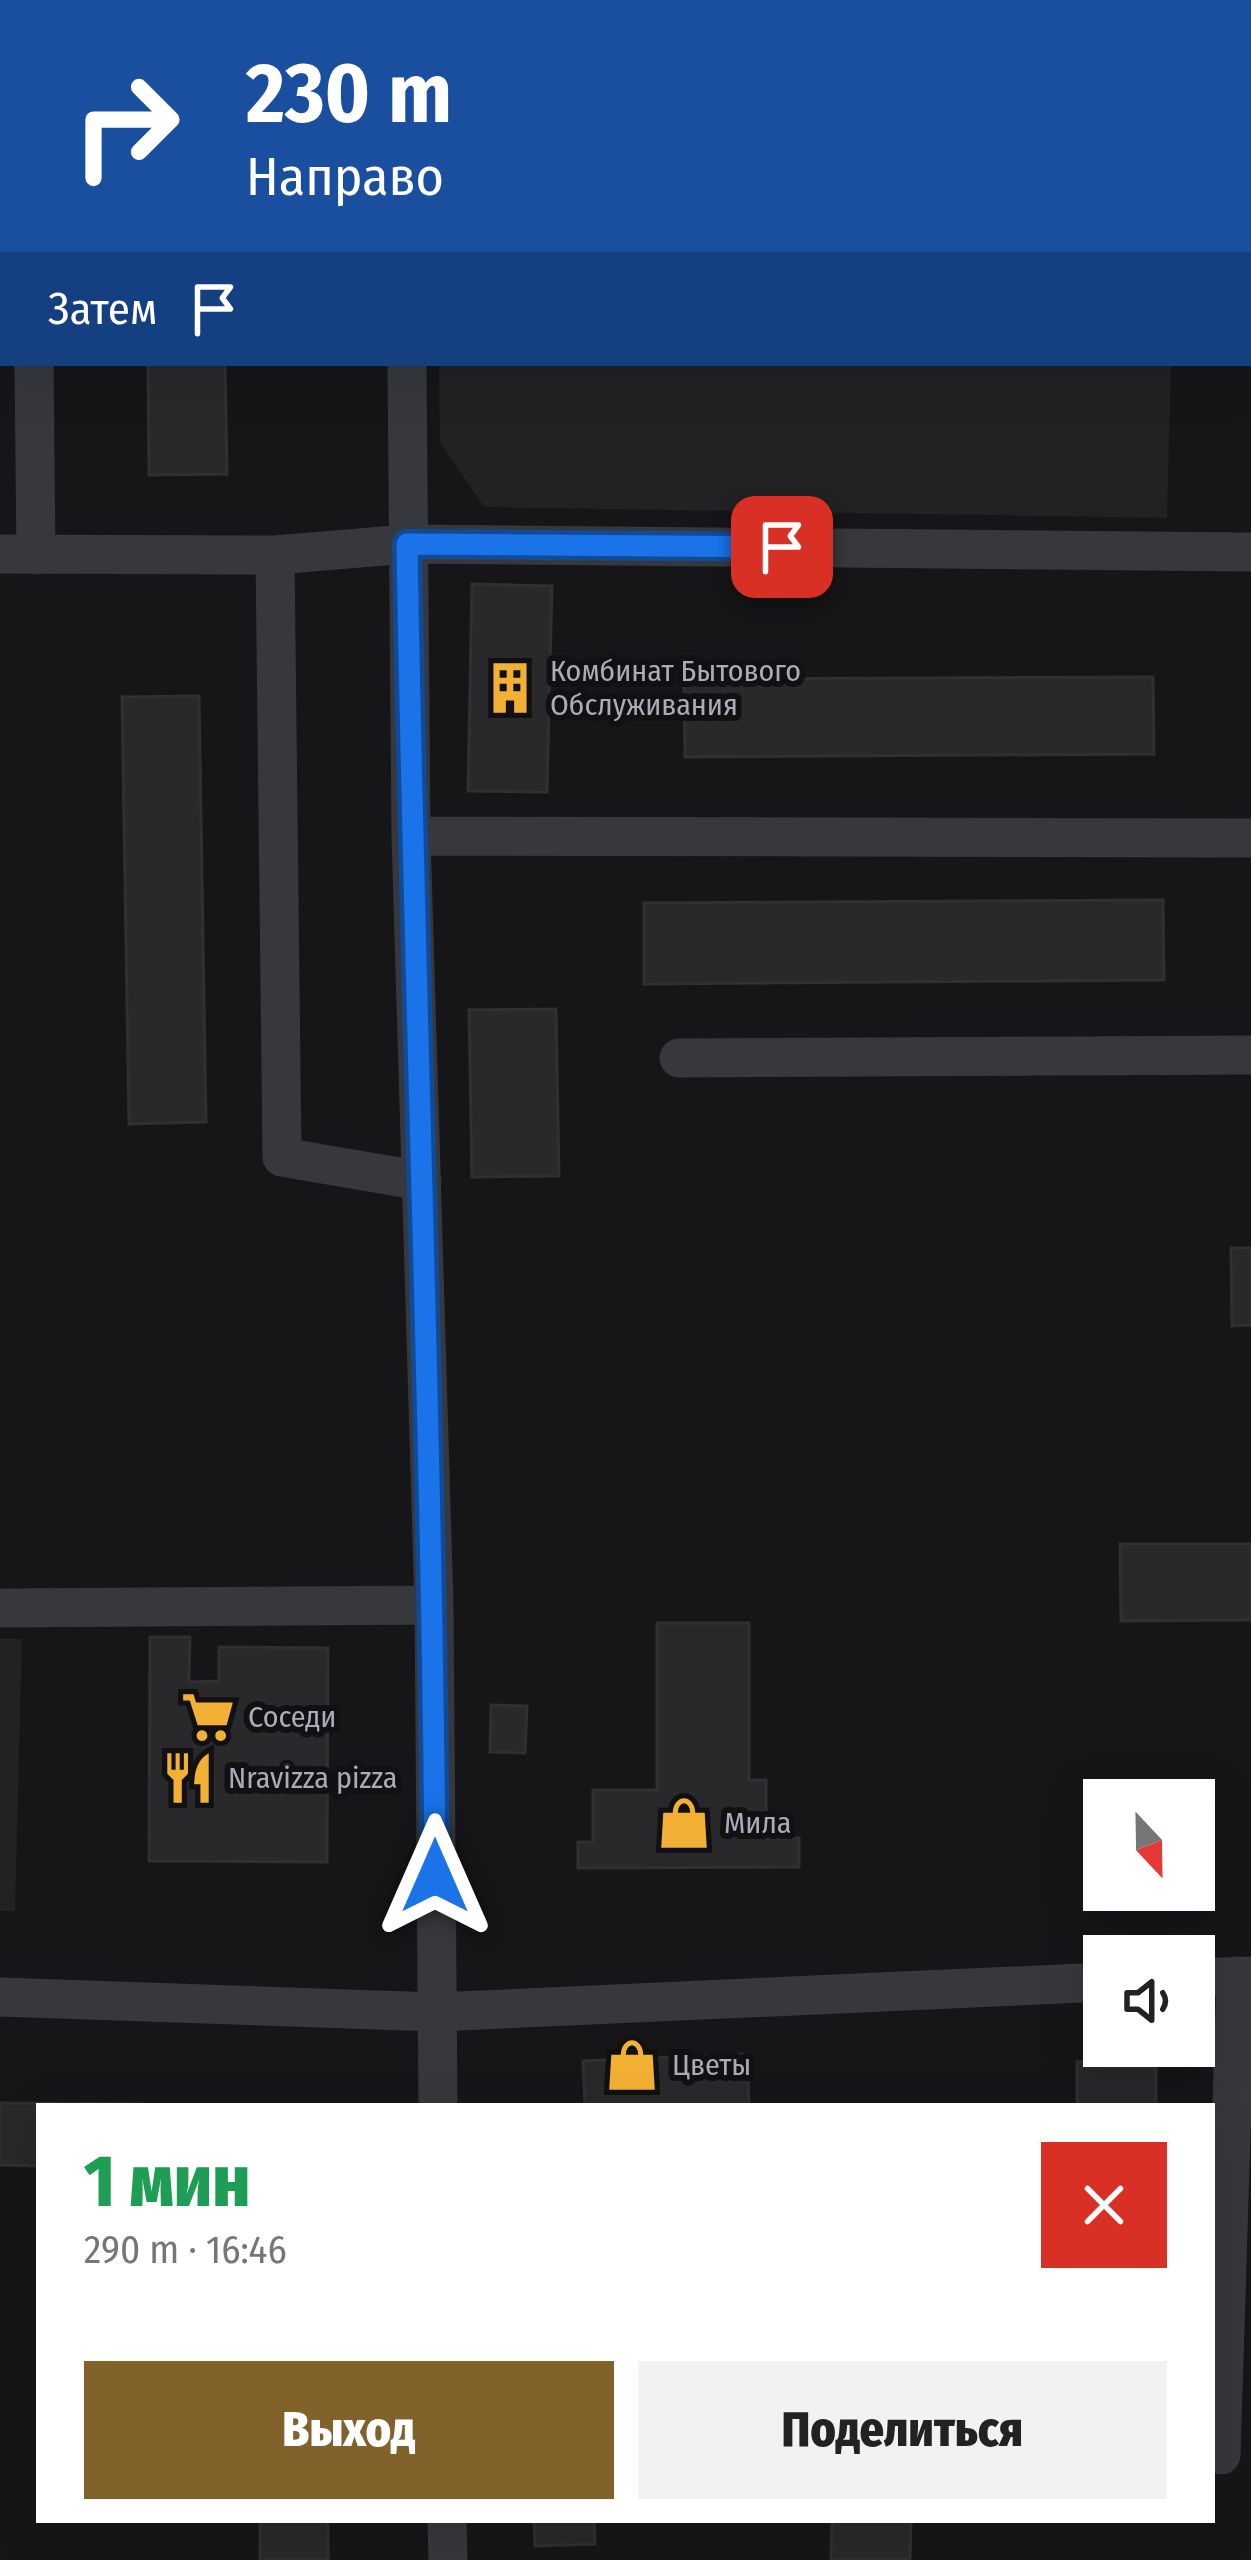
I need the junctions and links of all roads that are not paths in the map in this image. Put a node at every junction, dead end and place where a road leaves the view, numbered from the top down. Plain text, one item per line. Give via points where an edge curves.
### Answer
1 (34, 366) edge
2 (406, 366) edge
3 (407, 544) junction
4 (1251, 551) edge
5 (18, 554) edge
6 (275, 554) junction
7 (411, 836) junction
8 (1251, 838) edge
9 (1251, 1055) edge
10 (679, 1058) dead end
11 (422, 1181) junction
12 (434, 1605) junction
13 (0, 1608) edge
14 (1244, 1976) edge
15 (1083, 1983) edge
16 (0, 1997) edge
17 (436, 2012) junction
18 (438, 2103) edge
19 (1221, 2455) dead end
20 (447, 2523) edge
21 (448, 2560) edge

1 - 5 street
2 - 3 street
3 - 4 street
3 - 6 street
3 - 7 street
5 - 6 street
6 - 11 street via 281,1157
7 - 8 street
7 - 11 street
9 - 10 street
11 - 12 street
12 - 13 street
12 - 17 street
14 - 19 street
15 - 17 street
16 - 17 street
17 - 18 street
20 - 21 street

